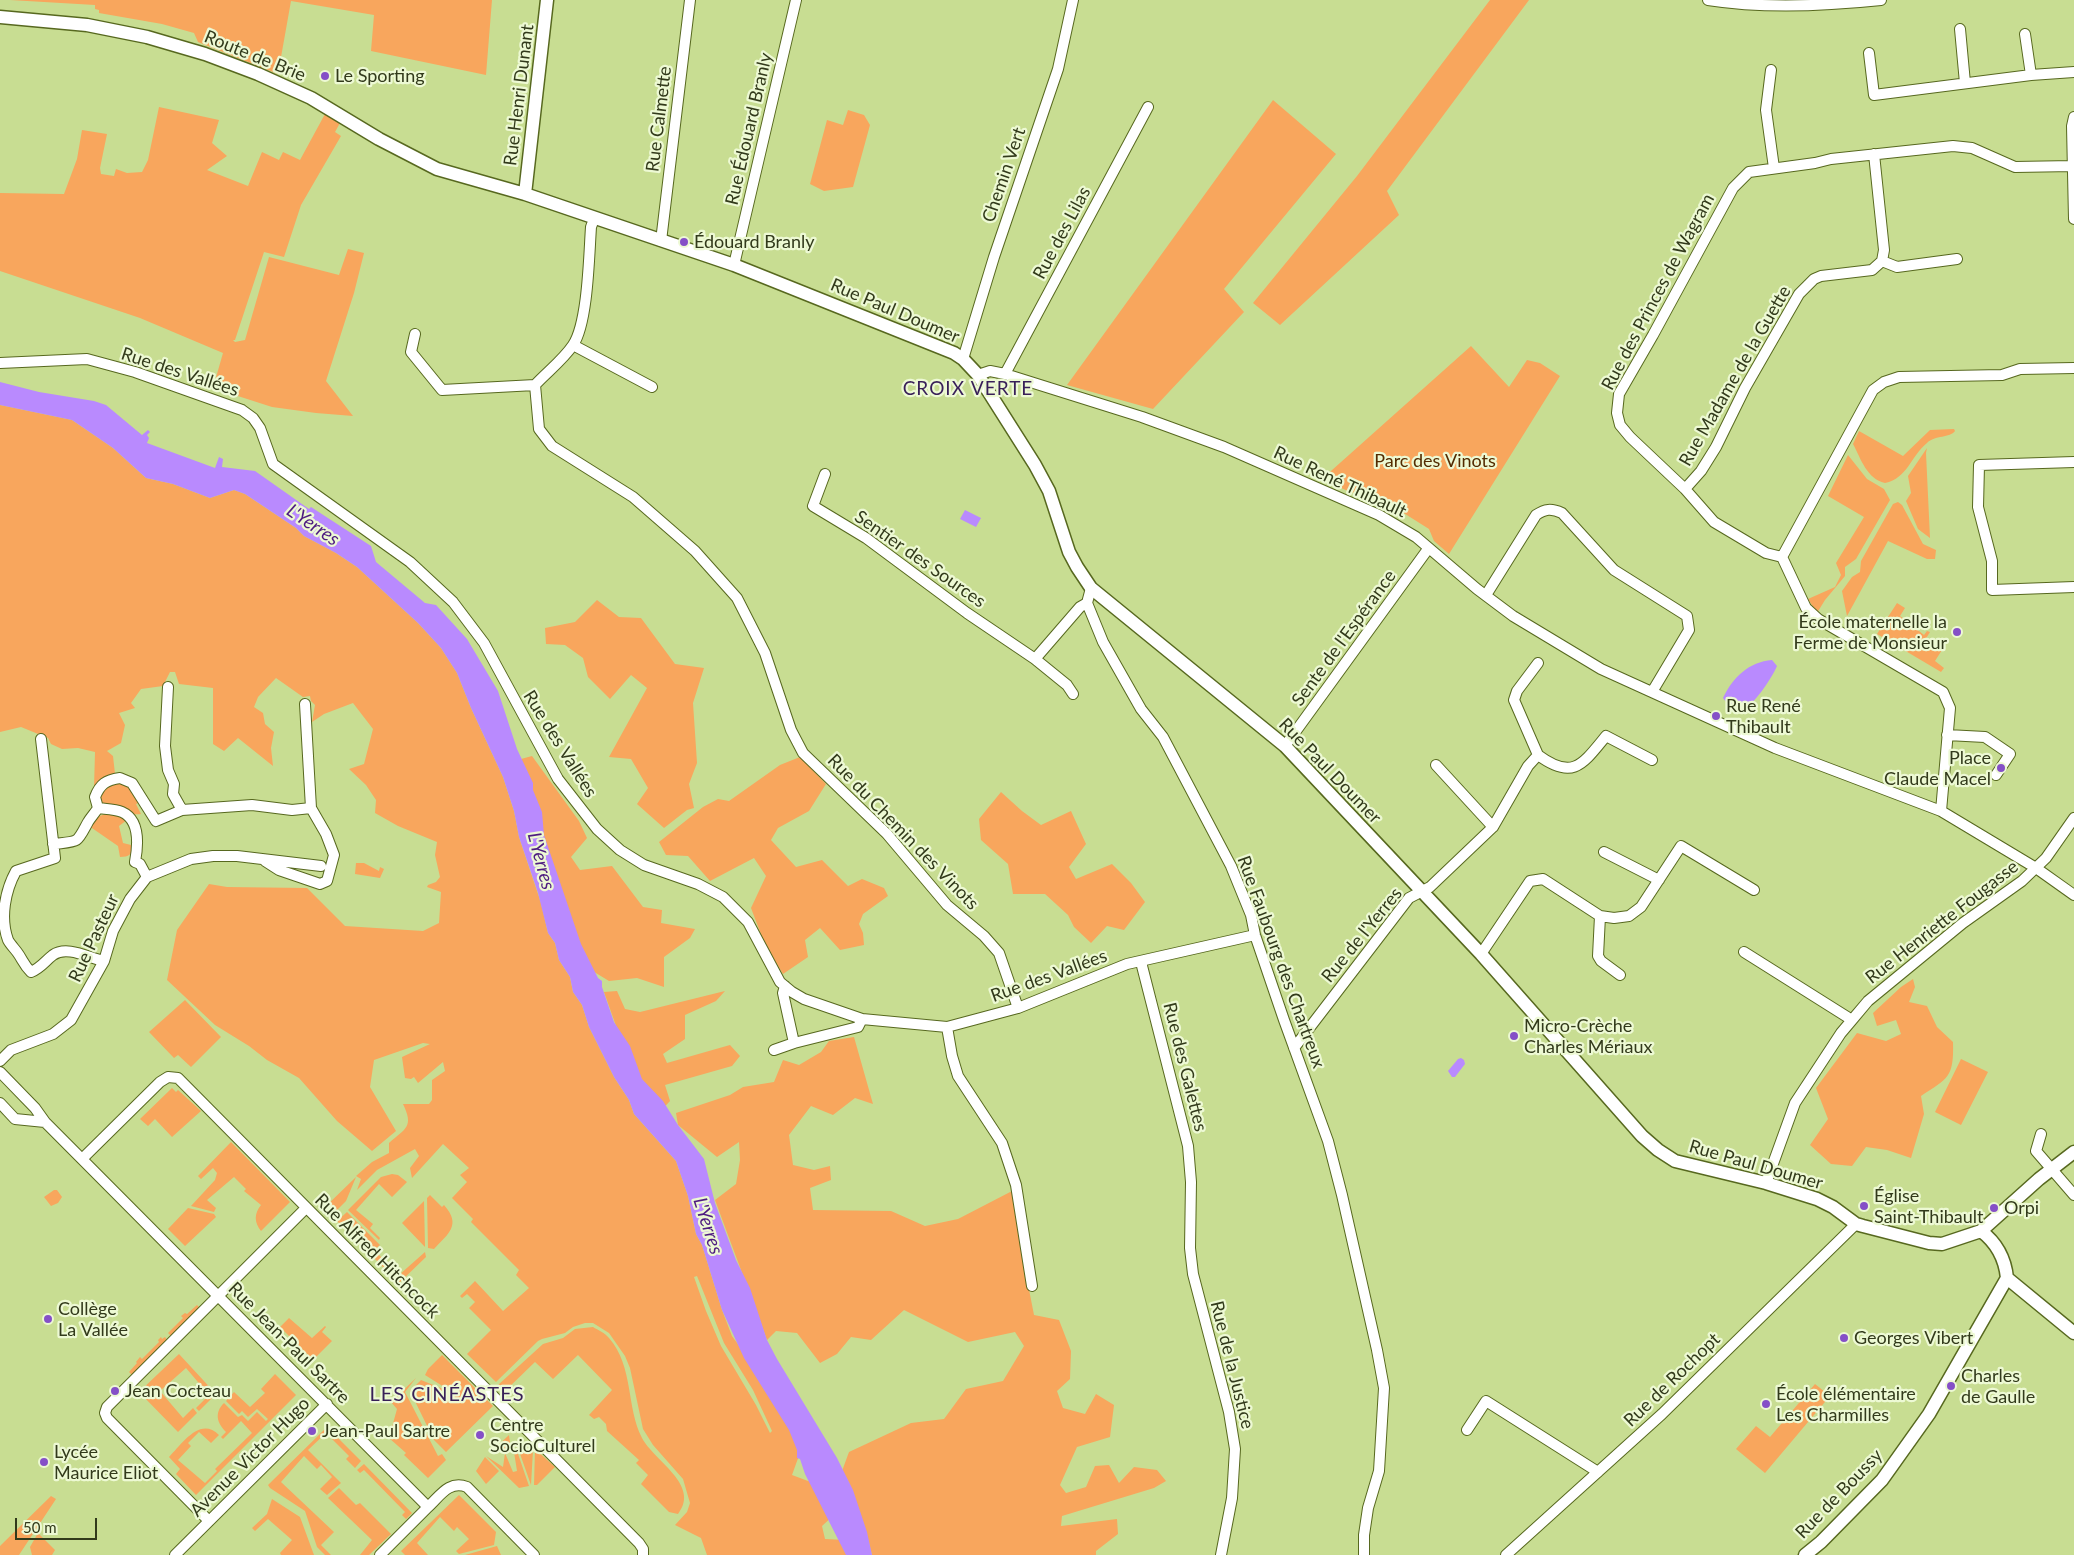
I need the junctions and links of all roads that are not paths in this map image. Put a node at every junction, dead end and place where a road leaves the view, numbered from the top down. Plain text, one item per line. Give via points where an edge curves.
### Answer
1 (547, 0) edge
2 (690, 0) edge
3 (796, 0) edge
4 (1073, 0) edge
5 (1708, 0) edge
6 (1881, 0) edge
7 (0, 17) edge
8 (1960, 29) dead end
9 (2025, 34) dead end
10 (1869, 53) dead end
11 (1771, 70) dead end
12 (2074, 72) edge
13 (2030, 74) junction
14 (1965, 83) junction
15 (1148, 107) dead end
16 (2074, 117) edge
17 (1874, 154) junction
18 (2073, 166) junction
19 (1774, 168) junction
20 (525, 194) junction
21 (594, 219) junction
22 (2074, 220) edge
23 (661, 241) junction
24 (1957, 259) dead end
25 (1882, 261) junction
26 (734, 265) junction
27 (415, 334) dead end
28 (573, 344) junction
29 (963, 359) junction
30 (0, 363) edge
31 (2074, 368) edge
32 (1005, 374) junction
33 (978, 375) junction
34 (536, 385) junction
35 (652, 387) dead end
36 (2074, 462) edge
37 (825, 474) dead end
38 (1685, 488) junction
39 (1428, 549) junction
40 (1782, 557) junction
41 (2074, 587) edge
42 (1091, 588) junction
43 (1486, 596) junction
44 (1087, 603) junction
45 (1035, 659) junction
46 (1538, 663) dead end
47 (168, 687) dead end
48 (1652, 692) junction
49 (1073, 694) dead end
50 (305, 704) dead end
51 (1947, 735) junction
52 (42, 739) dead end
53 (1285, 746) junction
54 (1538, 755) junction
55 (1652, 760) dead end
56 (1436, 765) dead end
57 (1996, 775) dead end
58 (98, 808) junction
59 (311, 808) junction
60 (182, 810) junction
61 (1940, 811) junction
62 (2074, 818) edge
63 (1494, 827) junction
64 (53, 844) junction
65 (1604, 852) dead end
66 (262, 859) junction
67 (321, 866) dead end
68 (2036, 868) junction
69 (147, 877) junction
70 (1659, 880) junction
71 (1754, 890) dead end
72 (1421, 891) junction
73 (2074, 895) edge
74 (1600, 916) junction
75 (1255, 935) junction
76 (1744, 952) dead end
77 (1481, 954) junction
78 (104, 961) junction
79 (1141, 962) junction
80 (1620, 975) dead end
81 (785, 986) junction
82 (1018, 1008) junction
83 (862, 1019) junction
84 (1852, 1020) junction
85 (947, 1027) junction
86 (794, 1043) junction
87 (1294, 1048) junction
88 (774, 1050) dead end
89 (0, 1060) edge
90 (0, 1072) edge
91 (0, 1103) edge
92 (45, 1122) junction
93 (2041, 1134) dead end
94 (2074, 1152) edge
95 (83, 1158) junction
96 (2051, 1170) junction
97 (1191, 1182) joint
98 (1766, 1183) junction
99 (2074, 1195) edge
100 (306, 1208) junction
101 (1856, 1224) junction
102 (1981, 1231) junction
103 (2007, 1278) junction
104 (1032, 1286) dead end
105 (219, 1295) junction
106 (2074, 1333) edge
107 (327, 1404) junction
108 (1467, 1430) dead end
109 (1598, 1472) junction
110 (428, 1507) junction
111 (209, 1521) junction
112 (643, 1552) edge
113 (175, 1555) edge
114 (380, 1555) edge
115 (534, 1555) edge
116 (1221, 1555) edge
117 (1364, 1555) edge
118 (1506, 1555) edge
119 (1805, 1555) edge

1 - 20 street, Rue Henri Dunant
2 - 23 street, Rue Calmette
3 - 26 street, Rue Édouard Branly
4 - 29 street, Chemin Vert via 1058,69
5 - 6 street via 1788,6
7 - 20 street, Route de Brie via 87,25 147,36 205,54 310,98 434,168
8 - 14 street
9 - 13 street
10 - 14 street via 1874,95
11 - 19 street via 1766,110
12 - 13 street
13 - 14 street
15 - 32 street, Rue des Lilas
16 - 18 street
17 - 18 street, Rue des Princes de Wagram via 1953,146 1972,148 2014,167
17 - 19 street, Rue des Princes de Wagram
17 - 25 street via 1884,250
18 - 22 street
19 - 38 street, Rue des Princes de Wagram via 1749,172 1733,188 1618,394 1620,426
20 - 21 street, Route de Brie
21 - 23 street, Rue Paul Doumer
21 - 28 street via 586,299
23 - 26 street, Rue Paul Doumer
24 - 25 street via 1897,267
25 - 38 street, Rue Madame de la Guette via 1872,270 1821,276 1799,294 1745,388 1716,447 1701,471
26 - 29 street, Rue Paul Doumer
27 - 34 street via 411,352 442,390
28 - 34 street
28 - 35 street
29 - 33 street, Rue Paul Doumer
30 - 81 street, Rue des Vallées via 87,359 135,372 249,414 263,433 273,464 410,562 453,602 484,643 558,779 597,829 644,865 698,884 723,897 748,922 773,972
31 - 40 street via 2020,369 2002,375 1900,377 1884,382 1873,390
32 - 33 street, Rue René Thibault via 990,371
32 - 39 street, Rue René Thibault via 1142,417 1224,447 1380,514 1416,537
33 - 42 street, Rue Paul Doumer via 1035,465 1049,492 1069,552
34 - 82 street, Rue du Chemin des Vinots via 539,429 552,446 633,497 695,551 737,598 765,653 791,730 803,753 887,834 947,905 999,953
36 - 41 street via 1978,465 1978,507 1992,561 1992,590
37 - 45 street, Sentier des Sources via 813,506 866,538
38 - 40 street, Rue des Princes de Wagram via 1714,522 1766,553
39 - 43 street, Rue René Thibault
39 - 53 street, Sente de l'Espérance
40 - 51 street via 1806,608 1818,619 1943,692 1950,708
42 - 44 street
42 - 53 street, Rue Paul Doumer
43 - 48 street, Rue René Thibault via 1601,669
43 - 48 street via 1536,515 1545,509 1562,513 1614,570 1686,616 1689,630
44 - 45 street
44 - 75 street, Rue Faubourg des Chartreux via 1120,676 1163,737 1214,832 1245,900
45 - 49 street, Sentier des Sources via 1067,684
46 - 54 street via 1516,692 1514,700
47 - 60 street via 168,770 174,784 173,794
48 - 61 street, Rue René Thibault via 1775,748
50 - 59 street
51 - 57 street via 1985,737 2010,754
51 - 61 street
52 - 64 street
53 - 72 street, Rue Paul Doumer
54 - 55 street via 1550,764 1574,768 1584,762 1606,736
54 - 63 street, Rue de l'Yerres via 1528,766
56 - 63 street
58 - 60 street via 95,796 100,787 105,781 120,778 132,783 156,820
58 - 64 street via 82,836 73,842
58 - 69 street via 122,812 131,820 138,848 135,862 140,864
59 - 60 street via 292,810 252,805
59 - 66 street via 334,855 327,881 320,884 279,870
61 - 68 street, Rue René Thibault
62 - 68 street, Rue Henriette Fougasse
63 - 72 street, Rue de l'Yerres via 1430,887
64 - 78 street via 55,858 16,871 8,885 3,920 8,941 31,972 54,954 67,950
65 - 70 street
66 - 67 street, Rue Pasteur
66 - 69 street, Rue Pasteur via 213,856 191,859
68 - 73 street, Rue René Thibault
68 - 84 street, Rue Henriette Fougasse via 1868,1001
69 - 78 street, Rue Pasteur via 130,898 113,931
70 - 71 street via 1681,846
70 - 74 street via 1641,907 1629,916
72 - 77 street, Rue Paul Doumer
72 - 87 street, Rue de l'Yerres via 1410,898
74 - 77 street via 1543,879 1530,881
74 - 80 street via 1598,956
75 - 79 street, Rue des Vallées
75 - 87 street, Rue Faubourg des Chartreux
76 - 84 street
77 - 98 street, Rue Paul Doumer via 1658,1150 1675,1161
78 - 89 street, Rue Pasteur via 71,1020 53,1034 11,1050
79 - 82 street, Rue des Vallées via 1127,964
79 - 97 street, Rue des Galettes via 1188,1146
81 - 83 street, Rue des Vallées via 804,999
81 - 86 street via 783,993
82 - 85 street, Rue des Vallées
83 - 85 street, Rue des Vallées
83 - 86 street via 858,1027
84 - 98 street, Rue Henriette Fougasse via 1795,1102
85 - 104 street via 958,1076 1002,1143 1016,1185
86 - 88 street
87 - 117 street, Rue Faubourg des Chartreux via 1328,1141 1382,1371 1384,1406 1379,1471 1368,1508
90 - 92 street, Rue Jean-Paul Sartre
91 - 92 street via 15,1119
92 - 95 street, Rue Jean-Paul Sartre
93 - 96 street via 2036,1151
94 - 96 street
95 - 100 street, Rue Alfred Hitchcock via 160,1082 174,1077
95 - 105 street, Rue Jean-Paul Sartre
96 - 99 street
96 - 102 street
97 - 116 street, Rue de la Justice via 1193,1274 1229,1412 1235,1449 1232,1498
98 - 101 street, Rue Paul Doumer via 1817,1198
100 - 105 street
100 - 112 street, Rue Alfred Hitchcock via 580,1483
101 - 102 street, Rue Paul Doumer via 1942,1244
101 - 109 street, Rue de Rochopt via 1662,1414
102 - 103 street via 2002,1254
103 - 106 street
103 - 119 street, Rue de Boussy via 1929,1414 1882,1480
105 - 107 street, Rue Jean-Paul Sartre
105 - 111 street via 107,1407 105,1413
107 - 110 street, Rue Jean-Paul Sartre
107 - 111 street, Avenue Victor Hugo
108 - 109 street via 1486,1401
109 - 118 street, Rue de Rochopt
110 - 114 street
110 - 115 street via 449,1487 457,1484 467,1487
111 - 113 street, Avenue Victor Hugo

